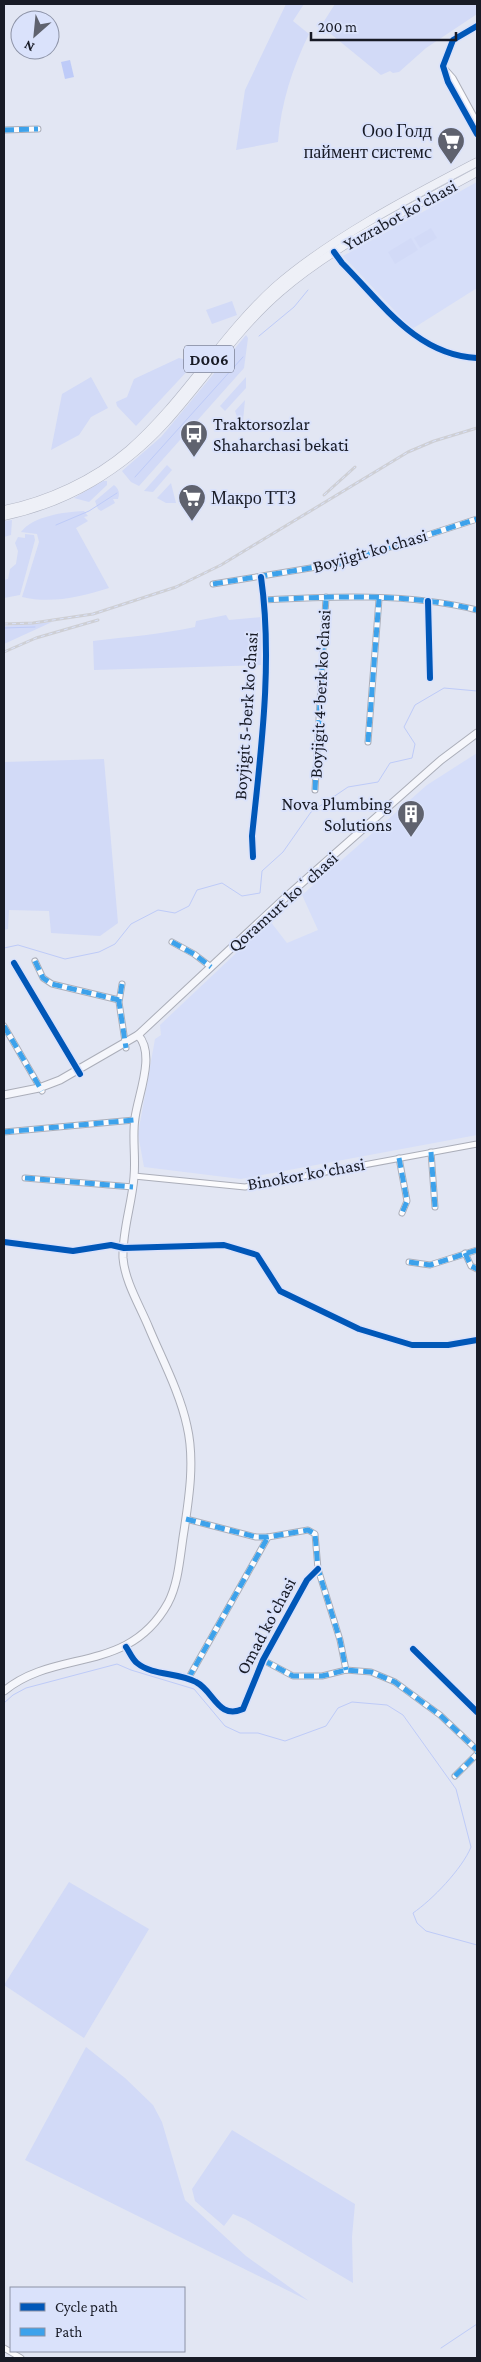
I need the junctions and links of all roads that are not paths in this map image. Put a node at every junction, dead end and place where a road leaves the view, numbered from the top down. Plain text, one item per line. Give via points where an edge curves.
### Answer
1 (477, 26) edge
2 (443, 66) junction
3 (477, 122) edge
4 (38, 129) dead end
5 (4, 130) edge
6 (477, 134) edge
7 (477, 162) edge
8 (477, 172) edge
9 (334, 252) junction
10 (247, 320) junction
11 (477, 358) edge
12 (107, 470) junction
13 (4, 510) edge
14 (4, 516) edge
15 (477, 519) edge
16 (261, 577) junction
17 (213, 584) dead end
18 (326, 597) junction
19 (379, 599) junction
20 (264, 600) junction
21 (428, 601) junction
22 (477, 610) edge
23 (430, 678) dead end
24 (477, 733) edge
25 (477, 738) edge
26 (368, 742) dead end
27 (315, 790) dead end
28 (253, 857) dead end
29 (288, 899) junction
30 (274, 911) junction
31 (172, 942) dead end
32 (35, 961) dead end
33 (14, 963) dead end
34 (211, 967) junction
35 (122, 984) dead end
36 (119, 1000) junction
37 (4, 1026) edge
38 (140, 1037) junction
39 (126, 1046) junction
40 (79, 1072) junction
41 (40, 1089) junction
42 (4, 1097) edge
43 (134, 1120) junction
44 (4, 1132) edge
45 (477, 1144) edge
46 (431, 1152) junction
47 (399, 1158) junction
48 (134, 1176) junction
49 (25, 1178) dead end
50 (133, 1187) junction
51 (435, 1207) dead end
52 (402, 1213) dead end
53 (4, 1242) edge
54 (124, 1248) junction
55 (477, 1250) edge
56 (465, 1253) junction
57 (409, 1262) dead end
58 (477, 1269) edge
59 (477, 1340) edge
60 (186, 1519) junction
61 (268, 1537) junction
62 (318, 1569) junction
63 (126, 1646) junction
64 (413, 1649) dead end
65 (263, 1660) junction
66 (346, 1670) junction
67 (188, 1679) junction
68 (4, 1691) edge
69 (477, 1712) edge
70 (477, 1752) edge
71 (455, 1776) dead end

1 - 2 street via 453,40
2 - 3 street
2 - 6 street via 448,82
4 - 5 street
7 - 10 main road, Yuzrabot ko'chasi / D006 via 316,256 274,289
8 - 9 main road, Yuzrabot ko'chasi / D006
9 - 10 main road, Yuzrabot ko'chasi / D006
9 - 11 street via 418,338 446,353
10 - 12 main road, Yuzrabot ko'chasi / D006 via 150,429
12 - 13 main road, Yuzrabot ko'chasi / D006 via 56,494
12 - 14 main road, Yuzrabot ko'chasi / D006 via 53,502
15 - 16 street, Boyjigit ko'chasi via 341,562
16 - 17 street, Boyjigit ko'chasi
16 - 20 street, Boyjigit 5-berk ko'chasi
18 - 19 street, Boyjigit ko'chasi
18 - 20 street, Boyjigit ko'chasi
18 - 27 street, Boyjigit 4-berk ko'chasi
19 - 21 street, Boyjigit ko'chasi
19 - 26 street
20 - 28 street, Boyjigit 5-berk ko'chasi via 267,616 266,668
21 - 22 street, Boyjigit ko'chasi
21 - 23 street
24 - 29 main road, Qoramurt koʻchasi via 441,760
25 - 29 main road, Qoramurt koʻchasi
29 - 30 main road, Qoramurt koʻchasi
30 - 34 main road, Qoramurt koʻchasi
30 - 38 main road, Qoramurt koʻchasi
31 - 34 street
32 - 36 street via 43,978 52,984
33 - 40 street
34 - 38 main road, Qoramurt koʻchasi
35 - 36 street
36 - 39 street
37 - 41 street
38 - 39 main road
38 - 43 main road via 146,1059
39 - 40 main road
40 - 41 main road
41 - 42 main road
43 - 44 street
43 - 48 main road
45 - 46 street, Binokor ko'chasi
46 - 47 street, Binokor ko'chasi
46 - 51 street
47 - 48 street, Binokor ko'chasi via 245,1187
47 - 52 street via 407,1201
48 - 50 main road
49 - 50 street
50 - 54 main road
53 - 54 street via 73,1251 112,1245
54 - 59 street via 224,1245 257,1255 280,1291 359,1329 412,1345 448,1345
54 - 60 main road via 124,1262 131,1286 187,1426 191,1462
55 - 56 street
56 - 57 street via 430,1265
56 - 58 street via 471,1266
60 - 61 street, Omad ko'chasi via 256,1537
60 - 63 main road via 170,1598 154,1623
61 - 62 street, Omad ko'chasi via 308,1530 315,1534
61 - 67 street
62 - 65 street, Omad ko'chasi via 307,1580
62 - 66 street, Omad ko'chasi
63 - 67 street, Omad ko'chasi via 136,1662 151,1670
63 - 68 main road via 30,1675
64 - 69 street
65 - 66 street via 293,1676 322,1676
65 - 67 street, Omad ko'chasi via 242,1709 234,1713 216,1702 195,1681
66 - 70 street via 372,1672 395,1682 440,1715
70 - 71 street

